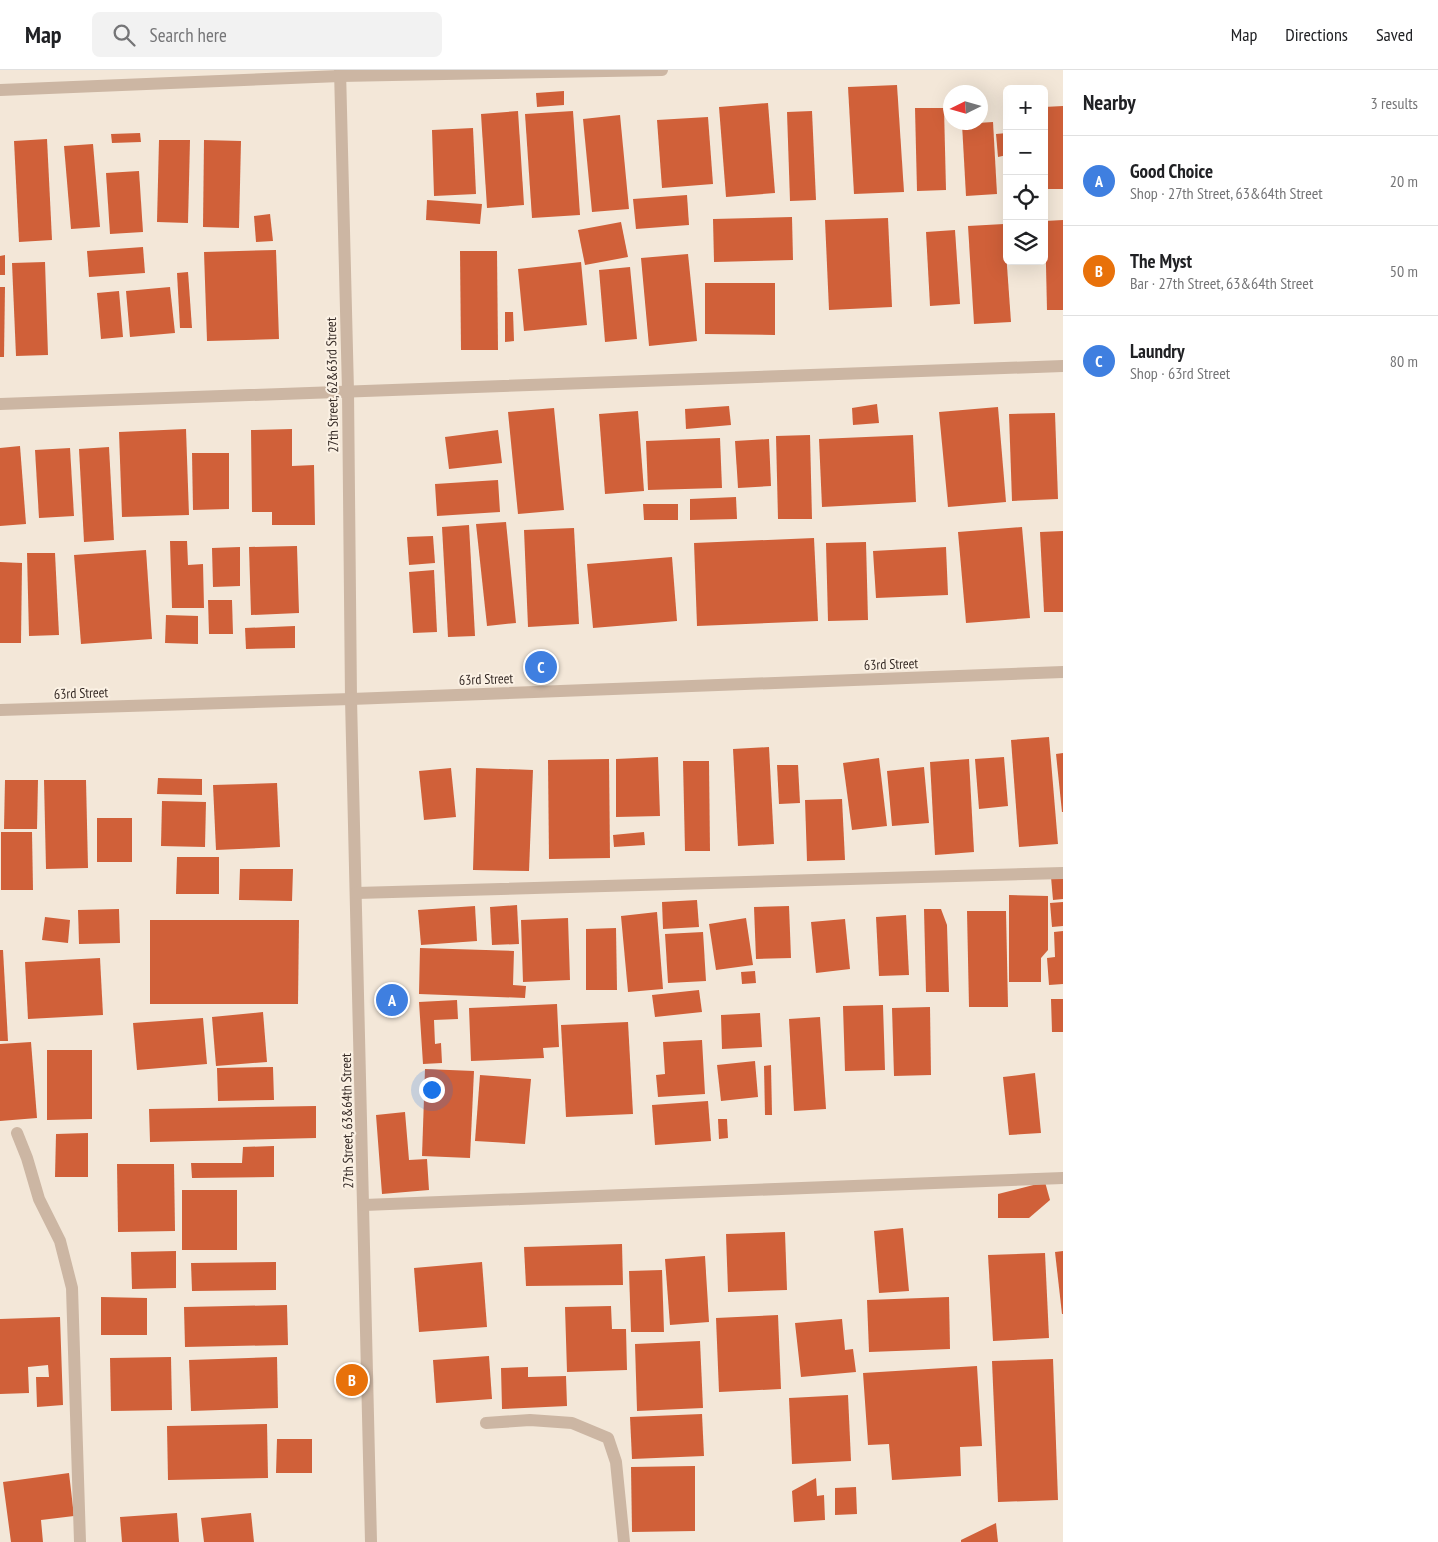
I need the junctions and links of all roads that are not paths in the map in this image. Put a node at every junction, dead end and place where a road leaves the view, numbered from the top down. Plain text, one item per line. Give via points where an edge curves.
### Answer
1 (662, 70) edge
2 (340, 73) edge
3 (0, 90) edge
4 (1063, 366) edge
5 (348, 391) junction
6 (0, 404) edge
7 (1063, 672) edge
8 (350, 699) junction
9 (0, 710) edge
10 (1063, 874) edge
11 (356, 893) junction
12 (17, 1133) dead end
13 (1063, 1178) edge
14 (364, 1205) junction
15 (486, 1423) dead end
16 (80, 1542) edge
17 (372, 1542) edge
18 (624, 1542) edge

1 - 2 street
2 - 3 street
2 - 5 street, 27th Street, 62&63rd Street
4 - 5 street
5 - 6 street
5 - 8 street, 27th Street, 62&63rd Street
7 - 8 street, 63rd Street
8 - 9 street, 63rd Street
8 - 11 street, 27th Street, 63&64th Street
10 - 11 street
11 - 14 street, 27th Street, 63&64th Street
12 - 16 street via 39,1199 60,1241 72,1288
13 - 14 street
14 - 17 street, 27th Street, 63&64th Street
15 - 18 street via 572,1422 608,1438 616,1462

